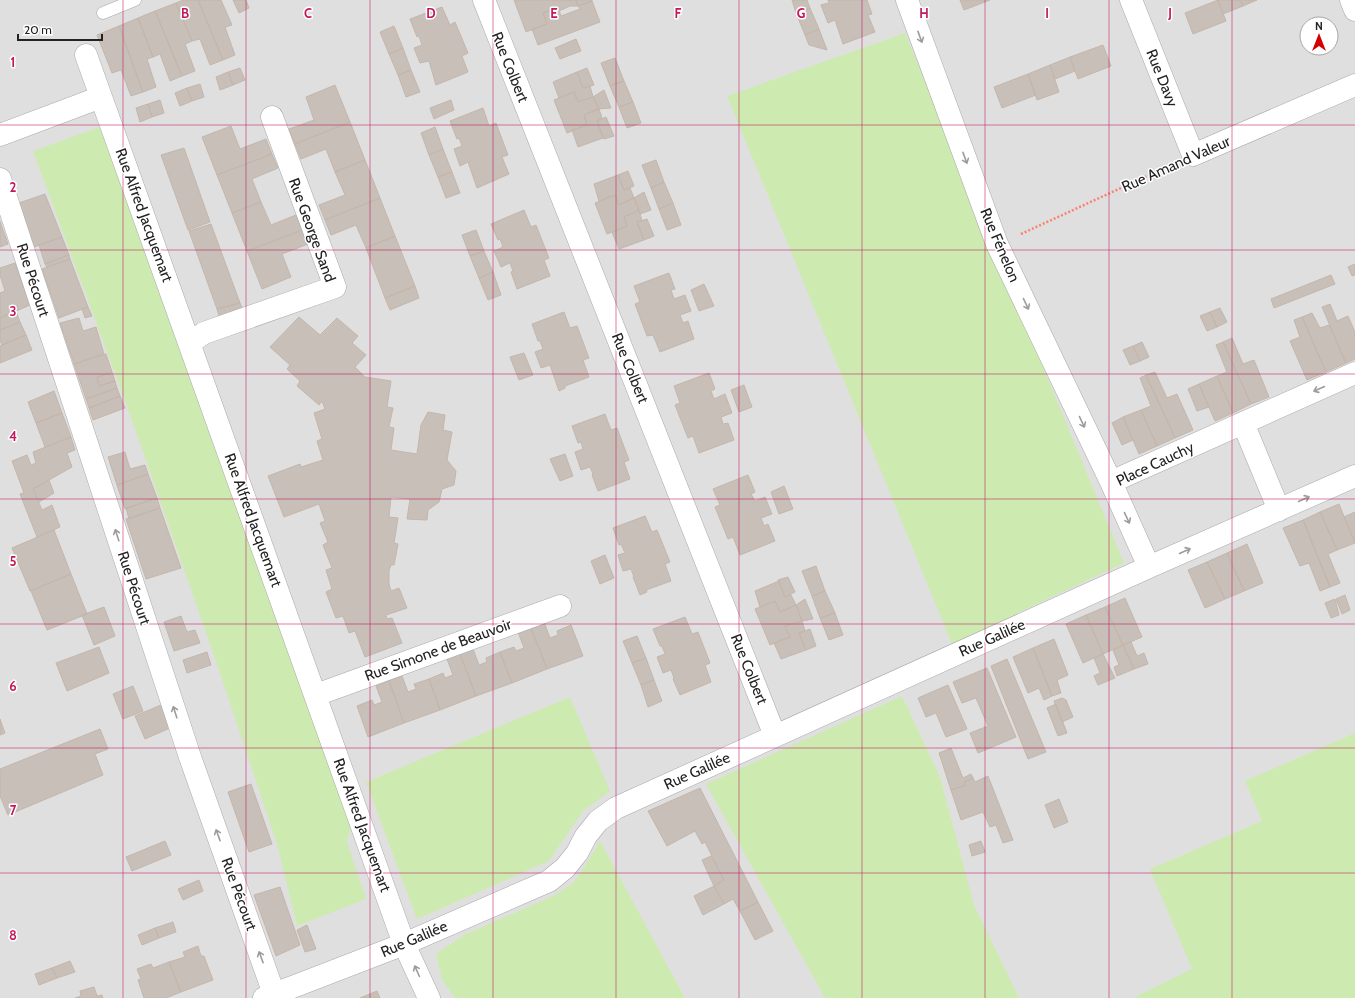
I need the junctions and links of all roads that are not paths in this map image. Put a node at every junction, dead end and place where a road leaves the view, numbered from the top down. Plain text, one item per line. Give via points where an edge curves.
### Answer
1 (135, 0) edge
2 (484, 0) edge
3 (907, 0) edge
4 (1132, 0) edge
5 (1351, 0) edge
6 (1355, 10) edge
7 (102, 13) dead end
8 (86, 55) dead end
9 (1355, 85) edge
10 (101, 97) junction
11 (272, 117) dead end
12 (0, 135) edge
13 (1193, 155) joint
14 (0, 179) edge
15 (190, 343) junction
16 (1355, 373) edge
17 (1243, 424) junction
18 (1355, 476) edge
19 (1111, 482) junction
20 (1279, 510) junction
21 (1150, 567) junction
22 (560, 606) dead end
23 (316, 694) junction
24 (776, 736) junction
25 (404, 944) junction
26 (269, 996) edge
27 (429, 998) edge

1 - 7 lane
2 - 24 street, Rue Colbert
3 -> 19 street, Rue Fénelon via 997,244
4 - 13 street, Rue Davy
5 - 6 street
8 - 10 street, Rue Alfred Jacquemart
9 - 13 street, Rue Amand Valeur
10 - 12 street
10 - 15 street, Rue Alfred Jacquemart
11 - 15 street, Rue George Sand via 334,287 204,333
26 -> 14 street, Rue Pécourt
15 - 23 street, Rue Alfred Jacquemart
16 -> 17 street, Place Cauchy
17 - 19 street, Place Cauchy
17 - 20 street
20 -> 18 street
19 -> 21 street, Place Cauchy
21 -> 20 street
21 - 24 street, Rue Galilée
22 - 23 street, Rue Simone de Beauvoir
23 - 25 street, Rue Alfred Jacquemart
24 - 25 street, Rue Galilée via 616,808 598,821 565,868 549,881
25 - 26 street, Rue Galilée
27 -> 25 street, Rue Alfred Jacquemart

